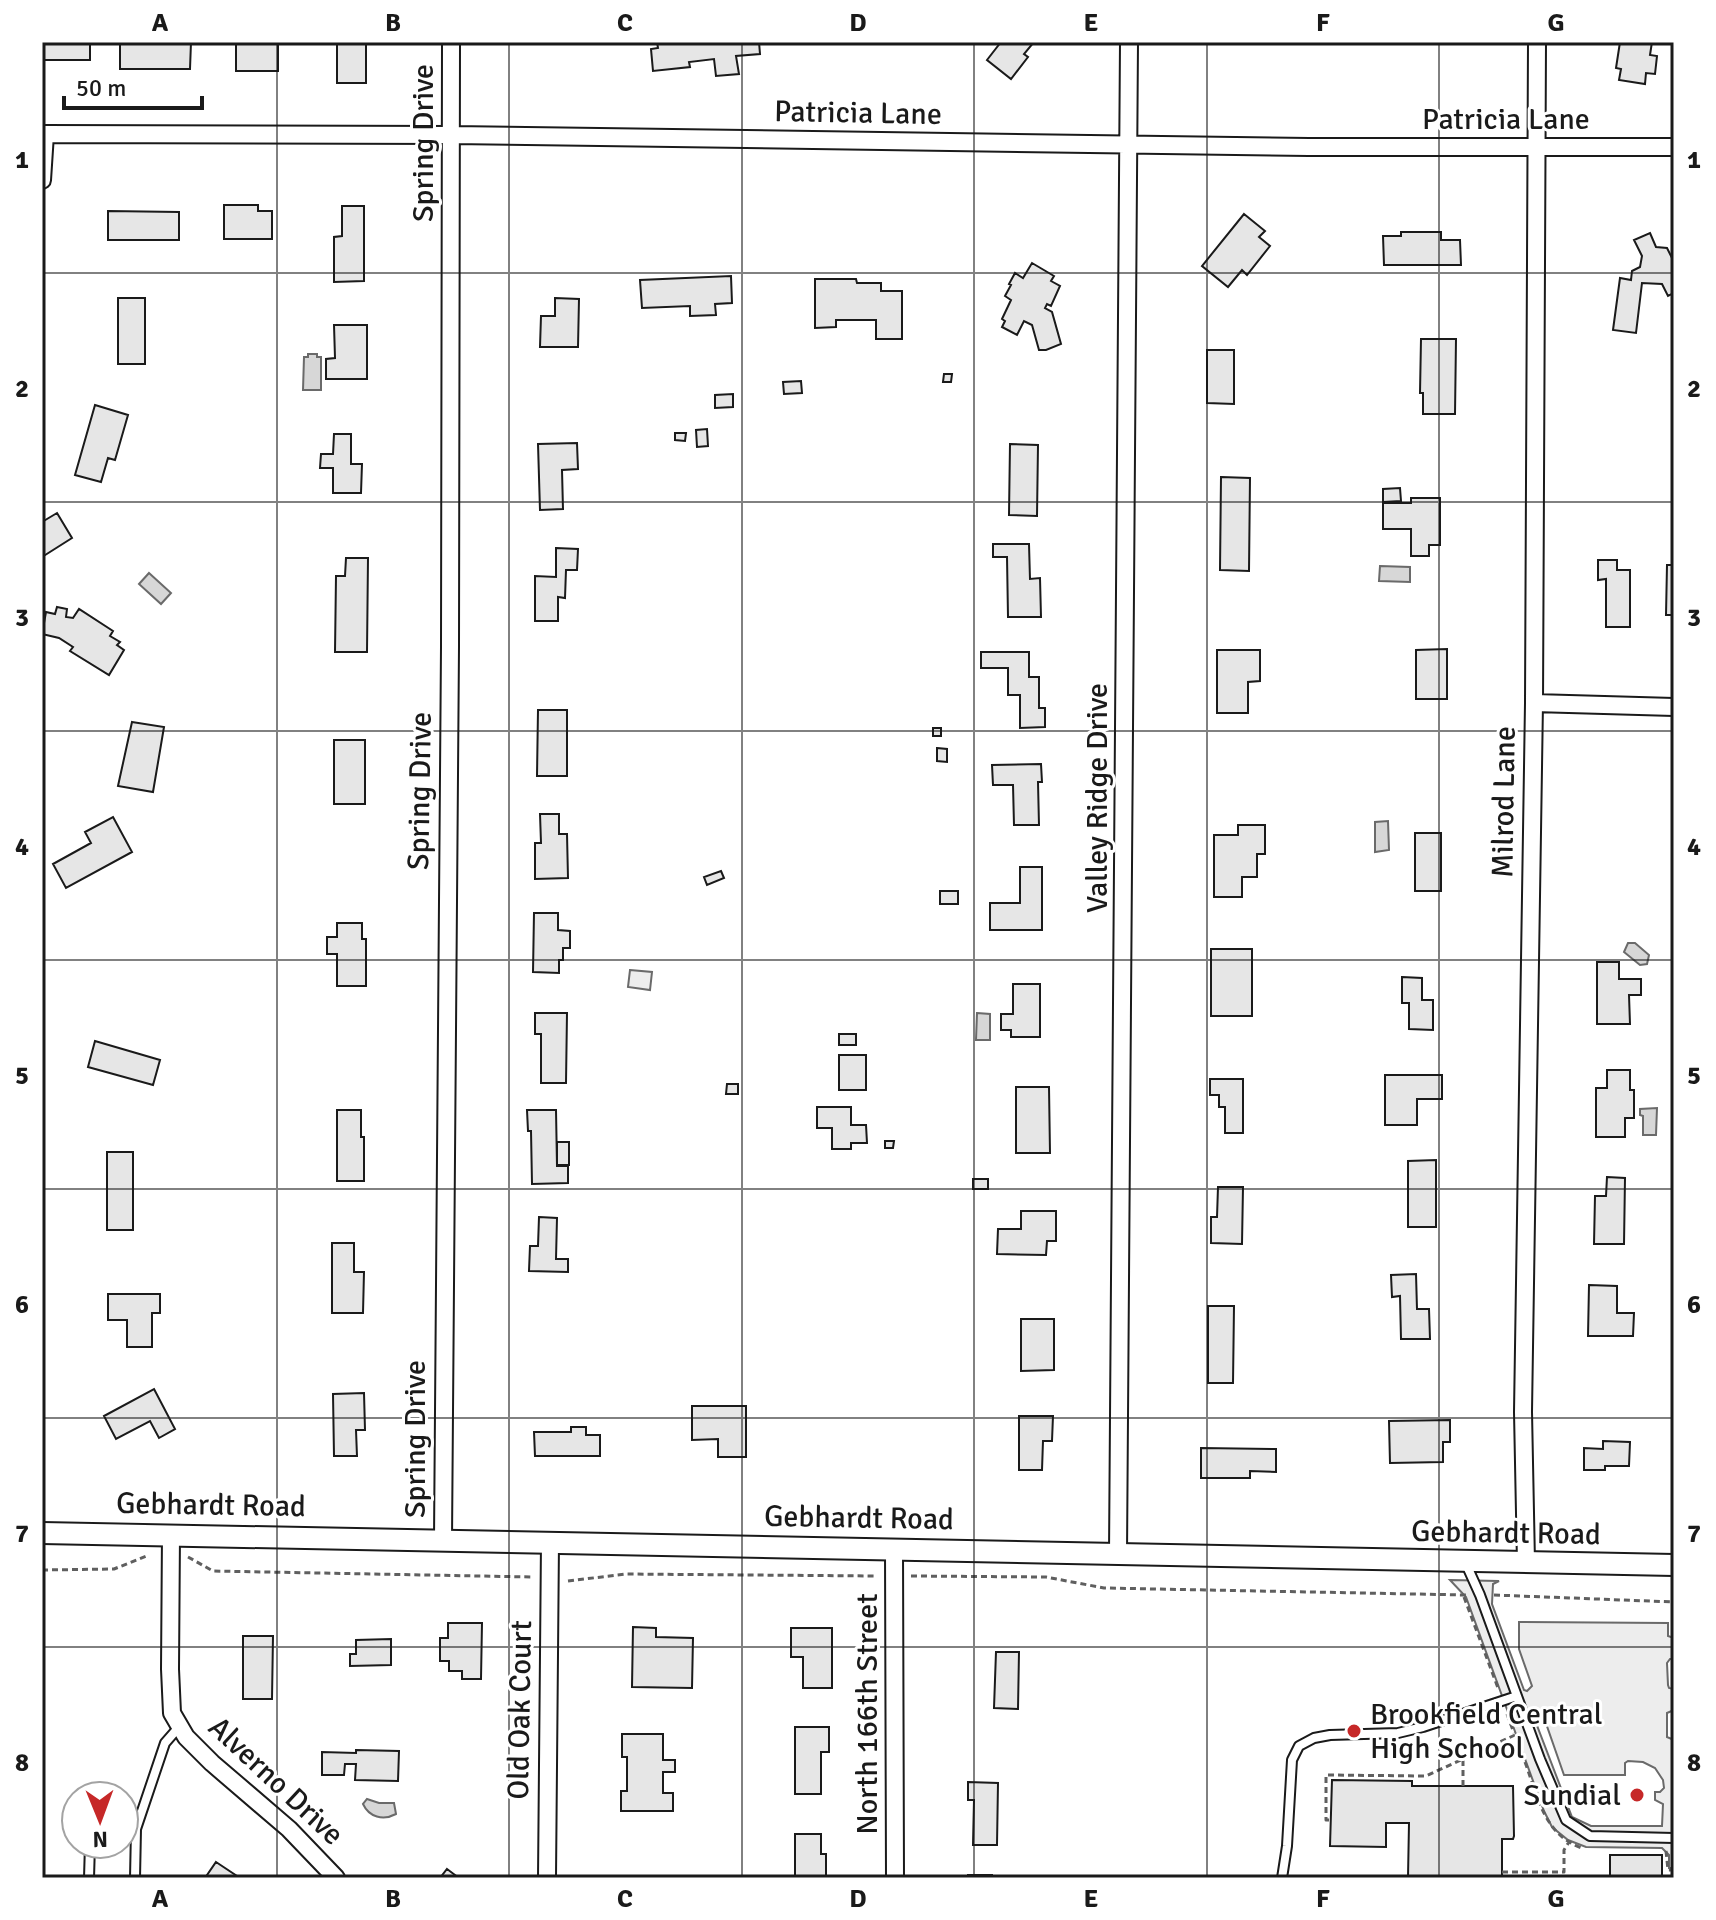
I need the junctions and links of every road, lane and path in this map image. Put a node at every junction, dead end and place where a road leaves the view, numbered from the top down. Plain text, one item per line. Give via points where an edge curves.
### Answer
1 (451, 42) edge
2 (1129, 42) edge
3 (1537, 42) edge
4 (43, 134) edge
5 (452, 135) junction
6 (1127, 143) junction
7 (1537, 147) junction
8 (1674, 147) edge
9 (42, 180) edge
10 (1534, 703) junction
11 (1674, 707) edge
12 (42, 1533) edge
13 (443, 1540) junction
14 (550, 1542) junction
15 (171, 1544) junction
16 (894, 1549) junction
17 (1118, 1554) junction
18 (1465, 1563) junction
19 (1526, 1563) junction
20 (1674, 1565) edge
21 (42, 1570) edge
22 (894, 1576) junction
23 (551, 1578) junction
24 (1480, 1595) junction
25 (1674, 1602) edge
26 (1517, 1696) junction
27 (180, 1726) junction
28 (1515, 1735) dead end
29 (1463, 1759) junction
30 (1463, 1786) dead end
31 (140, 1817) edge
32 (1329, 1820) dead end
33 (1674, 1838) edge
34 (1569, 1842) dead end
35 (1502, 1872) dead end
36 (336, 1878) edge
37 (547, 1878) edge
38 (895, 1878) edge
39 (1282, 1878) edge

1 - 5 street, Spring Drive
2 - 6 street, Valley Ridge Drive
3 - 7 street, Milrod Lane
4 - 5 street, Patricia Lane
4 - 9 street
5 - 6 street, Patricia Lane
5 - 13 street, Spring Drive
6 - 7 street, Patricia Lane
6 - 17 street, Valley Ridge Drive
7 - 8 street, Patricia Lane
7 - 10 street, Milrod Lane
10 - 11 street
10 - 19 street, Milrod Lane via 1523,1412
12 - 15 street, Gebhardt Road
13 - 14 street, Gebhardt Road
13 - 15 street, Gebhardt Road
14 - 16 street, Gebhardt Road
14 - 23 street, Old Oak Court
15 - 21 path via 114,1569
15 - 23 path via 213,1571
15 - 27 street, Alverno Drive via 172,1713
16 - 17 street, Gebhardt Road
16 - 22 street, North 166th Street
17 - 18 street, Gebhardt Road
18 - 19 street, Gebhardt Road
18 - 24 lane
19 - 20 street, Gebhardt Road
22 - 23 path
22 - 24 path via 1046,1577 1104,1588
22 - 38 street, North 166th Street
23 - 37 street, Old Oak Court
24 - 25 path
24 - 26 lane
26 - 33 lane via 1566,1820 1590,1836
26 - 39 lane via 1398,1733 1330,1735 1299,1746 1292,1760
27 - 31 lane via 165,1743
27 - 36 street, Alverno Drive via 212,1763
28 - 29 path
29 - 30 path
29 - 32 path via 1426,1776 1326,1775
34 - 35 path via 1564,1872

